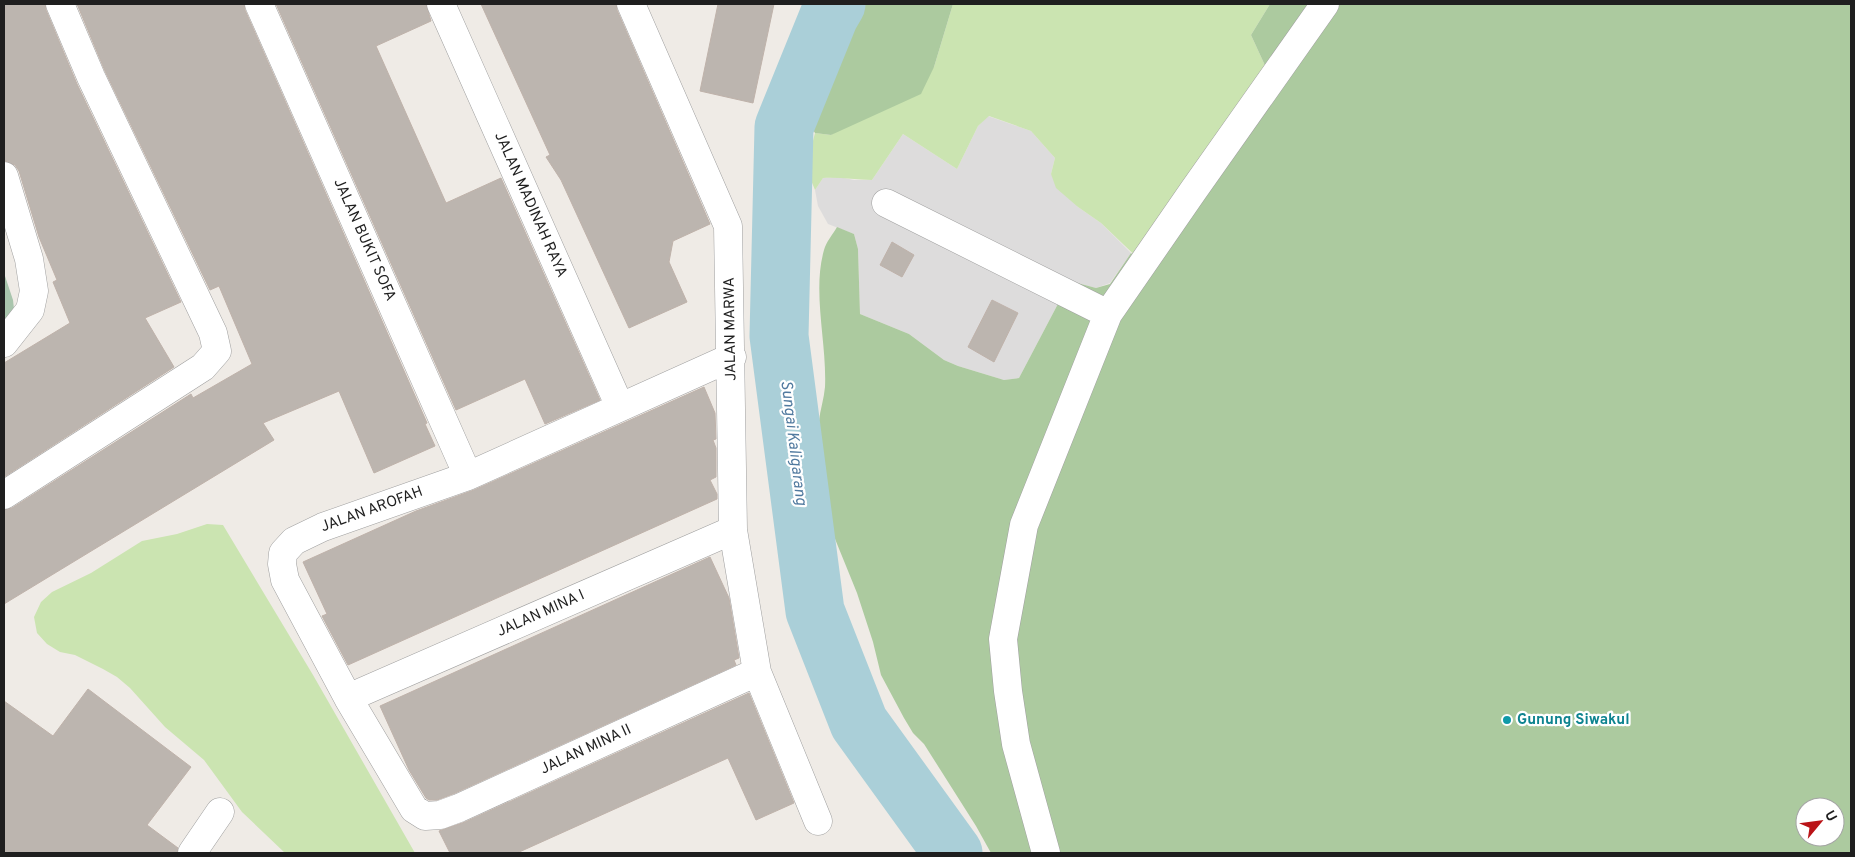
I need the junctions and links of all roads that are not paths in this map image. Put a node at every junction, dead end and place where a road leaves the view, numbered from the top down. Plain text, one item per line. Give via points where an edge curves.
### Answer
1 (60, 4) edge
2 (259, 4) edge
3 (441, 4) edge
4 (631, 4) edge
5 (1325, 4) edge
6 (4, 176) edge
7 (886, 203) dead end
8 (1108, 314) junction
9 (4, 343) edge
10 (732, 357) junction
11 (620, 407) junction
12 (468, 476) junction
13 (4, 496) edge
14 (733, 530) junction
15 (757, 672) junction
16 (348, 698) junction
17 (414, 809) joint
18 (220, 812) dead end
19 (818, 821) dead end
20 (192, 853) edge
21 (1046, 853) edge

1 - 13 street via 91,77 213,333 217,351 203,367
2 - 12 street, JALAN BUKIT SOFA
3 - 11 street, JALAN MADINAH RAYA
4 - 10 street, JALAN MARWA via 728,226
5 - 8 street
6 - 9 street via 29,259 34,291 30,310
7 - 8 street
8 - 21 street via 1024,525 1003,639 1016,744
10 - 11 street, JALAN AROFAH
10 - 14 street, JALAN MARWA
11 - 12 street, JALAN AROFAH
12 - 16 street, JALAN AROFAH via 322,527 294,541 283,554 285,580
14 - 15 street, JALAN MARWA
14 - 16 street, JALAN MINA I
15 - 17 street, JALAN MINA II via 459,808 425,816
15 - 19 street, JALAN MARWA
16 - 17 street, JALAN AROFAH
18 - 20 street

